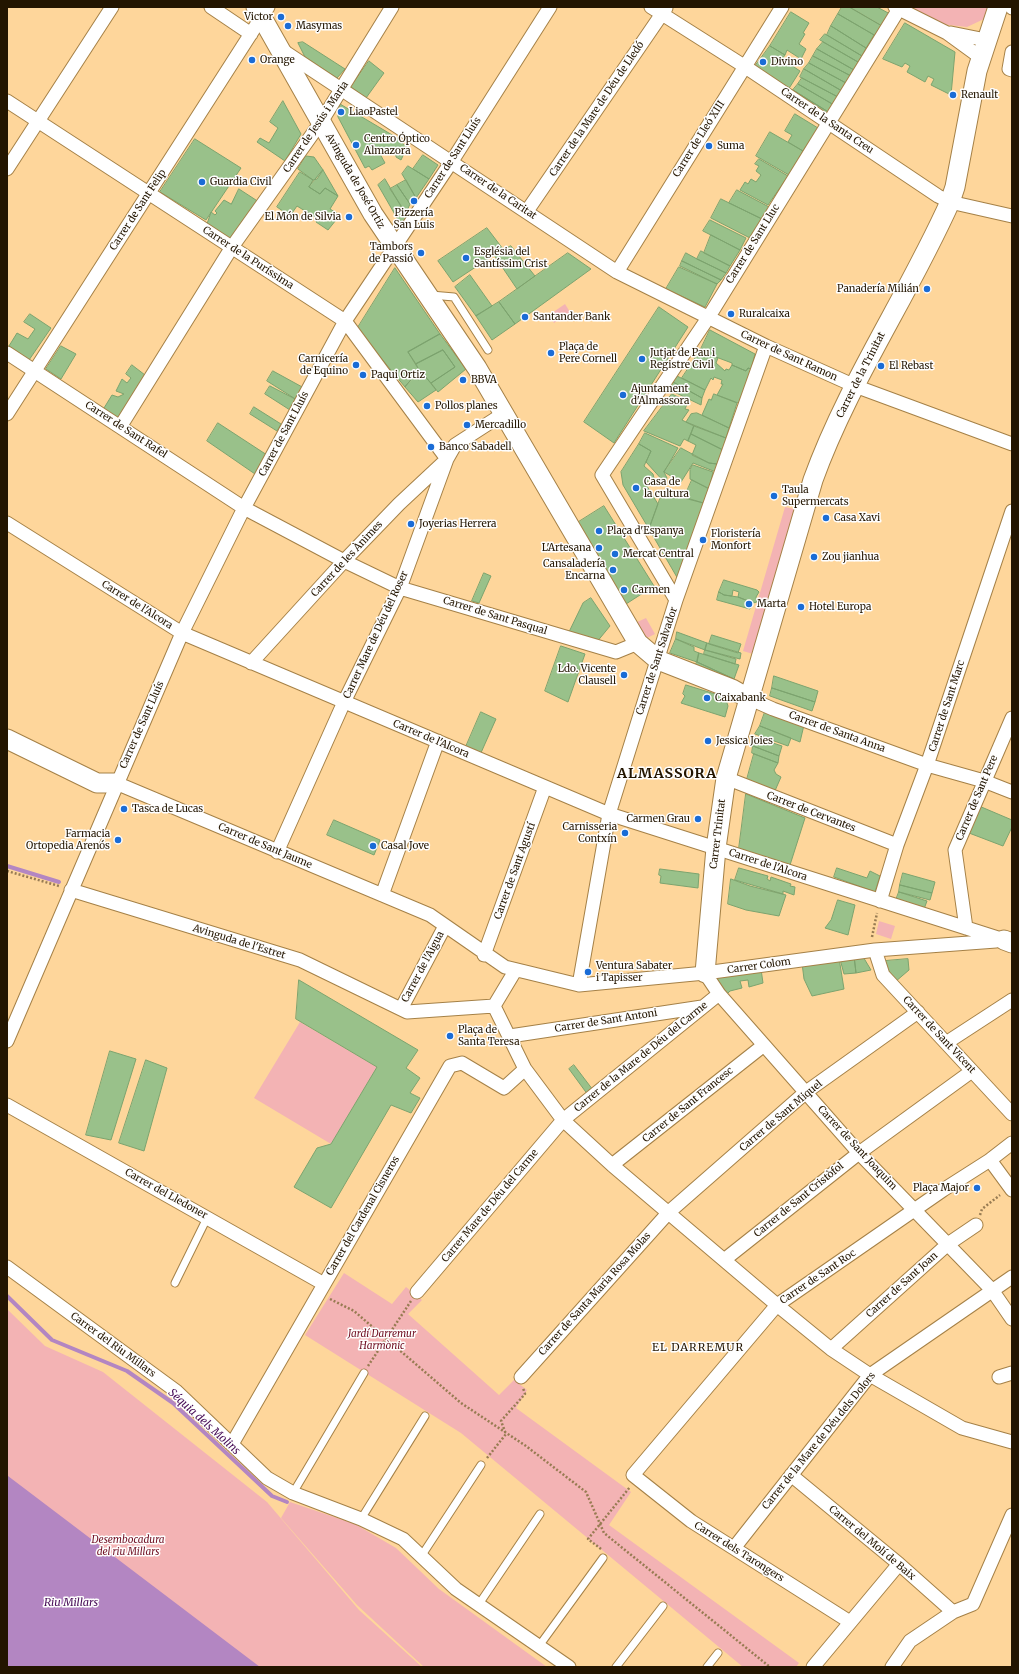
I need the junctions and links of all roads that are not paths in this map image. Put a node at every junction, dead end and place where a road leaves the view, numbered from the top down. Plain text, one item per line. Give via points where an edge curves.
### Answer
1 (112, 7) edge
2 (211, 7) edge
3 (392, 7) edge
4 (550, 7) edge
5 (651, 7) edge
6 (782, 7) edge
7 (998, 7) edge
8 (897, 8) edge
9 (262, 10) edge
10 (665, 11) edge
11 (948, 33) junction
12 (251, 34) junction
13 (279, 48) junction
14 (984, 48) junction
15 (1012, 52) edge
16 (744, 66) junction
17 (1011, 70) edge
18 (341, 91) junction
19 (7, 101) edge
20 (37, 121) junction
21 (828, 121) junction
22 (321, 122) junction
23 (452, 161) junction
24 (7, 169) edge
25 (149, 193) junction
26 (950, 202) junction
27 (527, 211) junction
28 (1012, 216) edge
29 (232, 247) junction
30 (395, 247) junction
31 (617, 272) junction
32 (427, 295) junction
33 (708, 318) junction
34 (346, 321) junction
35 (766, 346) junction
36 (488, 350) dead end
37 (7, 353) edge
38 (34, 371) junction
39 (855, 386) junction
40 (7, 414) edge
41 (504, 417) junction
42 (120, 427) junction
43 (1012, 444) edge
44 (447, 460) junction
45 (609, 494) dead end
46 (244, 508) junction
47 (1012, 511) edge
48 (624, 512) junction
49 (7, 523) edge
50 (344, 561) junction
51 (400, 588) junction
52 (676, 600) junction
53 (182, 633) junction
54 (638, 643) junction
55 (658, 660) junction
56 (251, 663) junction
57 (748, 698) junction
58 (344, 702) junction
59 (1012, 718) edge
60 (7, 739) edge
61 (438, 741) junction
62 (927, 764) junction
63 (726, 778) junction
64 (984, 781) junction
65 (116, 783) junction
66 (546, 787) junction
67 (1012, 792) edge
68 (609, 814) junction
69 (897, 845) junction
70 (716, 848) junction
71 (277, 852) junction
72 (71, 890) junction
73 (382, 895) junction
74 (880, 901) junction
75 (445, 926) junction
76 (966, 928) junction
77 (1009, 937) edge
78 (876, 950) junction
79 (484, 955) junction
80 (514, 971) junction
81 (705, 973) junction
82 (579, 985) junction
83 (719, 994) junction
84 (1012, 1000) edge
85 (494, 1006) junction
86 (702, 1007) junction
87 (401, 1008) junction
88 (918, 1012) junction
89 (510, 1036) junction
90 (7, 1041) edge
91 (946, 1043) junction
92 (764, 1045) junction
93 (526, 1069) junction
94 (972, 1071) junction
95 (806, 1092) junction
96 (7, 1105) edge
97 (1012, 1114) edge
98 (563, 1120) junction
99 (1012, 1143) edge
100 (859, 1152) junction
101 (990, 1160) junction
102 (612, 1165) junction
103 (1011, 1189) edge
104 (915, 1210) junction
105 (669, 1212) junction
106 (207, 1218) junction
107 (977, 1222) road end
108 (948, 1244) junction
109 (724, 1260) junction
110 (7, 1268) edge
111 (1012, 1277) edge
112 (175, 1283) dead end
113 (322, 1289) junction
114 (992, 1290) junction
115 (417, 1292) road end
116 (777, 1305) junction
117 (1012, 1319) edge
118 (831, 1349) junction
119 (1012, 1372) edge
120 (364, 1373) road end
121 (870, 1375) junction
122 (521, 1376) road end
123 (999, 1376) dead end
124 (425, 1416) dead end
125 (1012, 1442) edge
126 (232, 1444) junction
127 (481, 1465) road end
128 (633, 1475) joint
129 (791, 1475) junction
130 (293, 1493) junction
131 (540, 1514) dead end
132 (1012, 1514) edge
133 (361, 1519) junction
134 (734, 1548) junction
135 (422, 1555) junction
136 (603, 1558) road end
137 (898, 1564) junction
138 (479, 1604) junction
139 (663, 1606) dead end
140 (953, 1612) junction
141 (850, 1622) junction
142 (539, 1646) junction
143 (718, 1653) dead end
144 (569, 1667) edge
145 (616, 1667) edge
146 (707, 1667) edge
147 (813, 1667) edge
148 (892, 1667) edge

1 - 20 street
2 - 12 street
3 - 18 street, Carrer de Jesús i Maria
4 - 23 street, Carrer de Sant Lluís
5 - 10 street, Carrer de la Santa Creu
6 - 16 street, Carrer de Lleó XIII
7 - 14 street, Carrer de la Trinitat
8 - 11 street
8 - 21 street, Carrer de Sant Lluc
9 - 12 street, Carrer de Sant Felip
9 - 13 street, Avinguda de José Ortiz
10 - 16 street, Carrer de la Santa Creu
10 - 27 street, Carrer de la Mare de Déu de Lledó
11 - 14 street
11 - 14 street
12 - 25 street, Carrer de Sant Felip
13 - 18 street, Carrer de la Caritat
13 - 22 street, Avinguda de José Ortiz
14 - 26 street, Carrer de la Trinitat
15 - 17 street
16 - 21 street, Carrer de la Santa Creu
16 - 31 street, Carrer de Lleó XIII
18 - 22 street, Carrer de Jesús i Maria
18 - 23 street, Carrer de la Caritat
19 - 20 street, Carrer de la Puríssima
20 - 24 street
20 - 25 street, Carrer de la Puríssima
21 - 26 street, Carrer de la Santa Creu
21 - 33 street, Carrer de Sant Lluc
22 - 29 street, Carrer de Jesús i Maria
22 - 30 street, Avinguda de José Ortiz via 373,214
23 - 27 street, Carrer de la Caritat
23 - 30 street, Carrer de Sant Lluís
25 - 29 street, Carrer de la Puríssima
25 - 38 street, Carrer de Sant Felip
26 - 28 street, Carrer de la Santa Creu
26 - 39 street, Carrer de la Trinitat
27 - 31 street, Carrer de la Caritat
29 - 34 street, Carrer de la Puríssima
29 - 42 street, Carrer de Jesús i Maria
30 - 32 street, Avinguda de José Ortiz
30 - 34 street, Carrer de Sant Lluís
31 - 33 street, Carrer de Sant Ramon
32 - 36 lane via 454,297
32 - 41 street, Avinguda de José Ortiz via 477,368
33 - 35 street, Carrer de Sant Ramon
33 - 48 street, Carrer de Sant Lluc via 602,475
34 - 44 street, Carrer de la Puríssima
34 - 46 street, Carrer de Sant Lluís
35 - 39 street, Carrer de Sant Ramon
35 - 52 street, Carrer de Sant Salvador
37 - 38 street, Carrer de Sant Rafel
38 - 40 street, Carrer de Sant Felip
38 - 42 street, Carrer de Sant Rafel
39 - 43 street, Carrer de Sant Ramon
39 - 57 street, Carrer de la Trinitat via 823,452 813,480
41 - 44 street, Carrer Mare de Déu del Roser via 455,445
41 - 54 street
42 - 46 street, Carrer de Sant Rafel
44 - 50 street, Carrer de les Ànimes via 399,504
44 - 51 street, Carrer Mare de Déu del Roser
45 - 48 lane via 618,508
46 - 50 street, Carrer de Sant Pasqual
46 - 53 street, Carrer de Sant Lluís
47 - 62 street, Carrer de Sant Marc
48 - 52 street
49 - 53 street, Carrer de l'Alcora
50 - 51 street, Carrer de Sant Pasqual
50 - 56 street, Carrer de les Ànimes
51 - 54 street, Carrer de Sant Pasqual via 616,652
51 - 58 street, Carrer Mare de Déu del Roser
52 - 55 street, Carrer de Sant Salvador
53 - 56 street, Carrer de l'Alcora
53 - 65 street, Carrer de Sant Lluís
54 - 55 street
55 - 57 street via 732,689
55 - 68 street, Carrer de Sant Salvador
56 - 58 street, Carrer de l'Alcora
57 - 62 street, Carrer de Santa Anna
57 - 63 street, Carrer Trinitat
58 - 61 street, Carrer de l'Alcora
58 - 71 street, Carrer Mare de Déu del Roser
59 - 64 street, Carrer de Sant Pere
60 - 65 street, Carrer de Sant Jaume via 98,783
61 - 66 street, Carrer de l'Alcora
61 - 73 street
62 - 64 street, Carrer de Santa Anna
62 - 69 street, Carrer de Sant Marc
63 - 69 street, Carrer de Cervantes
63 - 70 street, Carrer Trinitat
64 - 67 street, Carrer de Santa Anna
64 - 76 street, Carrer de Sant Pere via 955,850
65 - 71 street, Carrer de Sant Jaume
65 - 72 street, Carrer de Sant Lluís
66 - 68 street, Carrer de l'Alcora
66 - 79 street, Carrer de Sant Agustí
68 - 70 street, Carrer de l'Alcora
68 - 82 street, Carrer de Sant Salvador
69 - 74 street, Carrer de Sant Marc
70 - 74 street, Carrer de l'Alcora
70 - 81 street, Carrer Trinitat
71 - 73 street, Carrer de Sant Jaume
72 - 87 street, Avinguda de l'Estret via 300,960
72 - 90 street, Carrer de Sant Lluís
73 - 75 street, Carrer de Sant Jaume via 430,915
74 - 76 street, Carrer de l'Alcora
75 - 79 street, Carrer de Sant Jaume
75 - 87 street, Carrer de l'Aigua
76 - 77 street, Carrer de l'Alcora
77 - 78 street, Carrer Colom
78 - 81 street, Carrer Colom
78 - 88 street, Carrer de Sant Vicent via 883,975
79 - 80 street, Carrer de Sant Jaume
80 - 82 street, Carrer Colom
80 - 85 street
81 - 82 street, Carrer Colom
81 - 83 street, Carrer de Sant Joaquim
83 - 86 street, Carrer de la Mare de Déu del Carme
83 - 92 street, Carrer de Sant Joaquim
84 - 91 street
85 - 87 street via 407,1012
85 - 89 street
86 - 89 street, Carrer de Sant Antoni
86 - 98 street, Carrer de la Mare de Déu del Carme
88 - 91 street, Carrer de Sant Vicent
88 - 95 street, Carrer de Sant Miquel
89 - 93 street
91 - 94 street, Carrer de Sant Vicent
92 - 95 street, Carrer de Sant Joaquim
92 - 102 street, Carrer de Sant Francesc
93 - 98 street
93 - 113 street, Carrer del Cardenal Cisneros via 504,1088 462,1063 450,1066
94 - 97 street, Carrer de Sant Vicent
94 - 100 street, Carrer de Sant Cristòfol
95 - 100 street, Carrer de Sant Joaquim
95 - 105 street, Carrer de Sant Miquel
96 - 106 street, Carrer del Lledoner
98 - 102 street
98 - 115 street, Carrer Mare de Déu del Carme
99 - 101 street
100 - 104 street, Carrer de Sant Joaquim
100 - 109 street, Carrer de Sant Cristòfol
101 - 103 street
101 - 104 street, Carrer de Sant Roc
102 - 105 street
104 - 108 street, Carrer de Sant Joaquim
104 - 116 street, Carrer de Sant Roc
105 - 109 street
105 - 122 street, Carrer de Santa Maria Rosa Molas
106 - 112 lane
106 - 113 street, Carrer del Lledoner
107 - 108 street, Carrer de Sant Joan
108 - 114 street, Carrer de Sant Joaquim
108 - 118 street, Carrer de Sant Joan
109 - 116 street
110 - 126 street, Carrer del Riu Millars via 176,1391
111 - 114 street, Carrer de la Mare de Déu dels Dolors
113 - 126 street, Carrer del Cardenal Cisneros
114 - 117 street, Carrer de Sant Joaquim
114 - 121 street, Carrer de la Mare de Déu dels Dolors
116 - 118 street
116 - 128 street, Carrer de Sant Roc
118 - 121 street
119 - 123 street
120 - 130 lane
121 - 125 street via 962,1428
121 - 129 street, Carrer de la Mare de Déu dels Dolors
124 - 133 lane
126 - 130 street, Carrer del Riu Millars via 267,1478
127 - 135 lane
128 - 134 street, Carrer dels Tarongers via 691,1521
129 - 134 street, Carrer de la Mare de Déu dels Dolors
129 - 137 street, Carrer del Molí de Baix
130 - 133 street, Carrer del Riu Millars
131 - 138 lane
132 - 140 street via 973,1604
133 - 135 street, Carrer del Riu Millars via 404,1539
134 - 141 street, Carrer dels Tarongers
135 - 138 street, Carrer del Riu Millars via 456,1589
136 - 142 lane
137 - 140 street, Carrer del Molí de Baix
137 - 141 street
138 - 142 street, Carrer del Riu Millars
139 - 145 lane
140 - 148 street via 910,1641
141 - 147 street
142 - 144 street, Carrer del Riu Millars
143 - 146 lane

